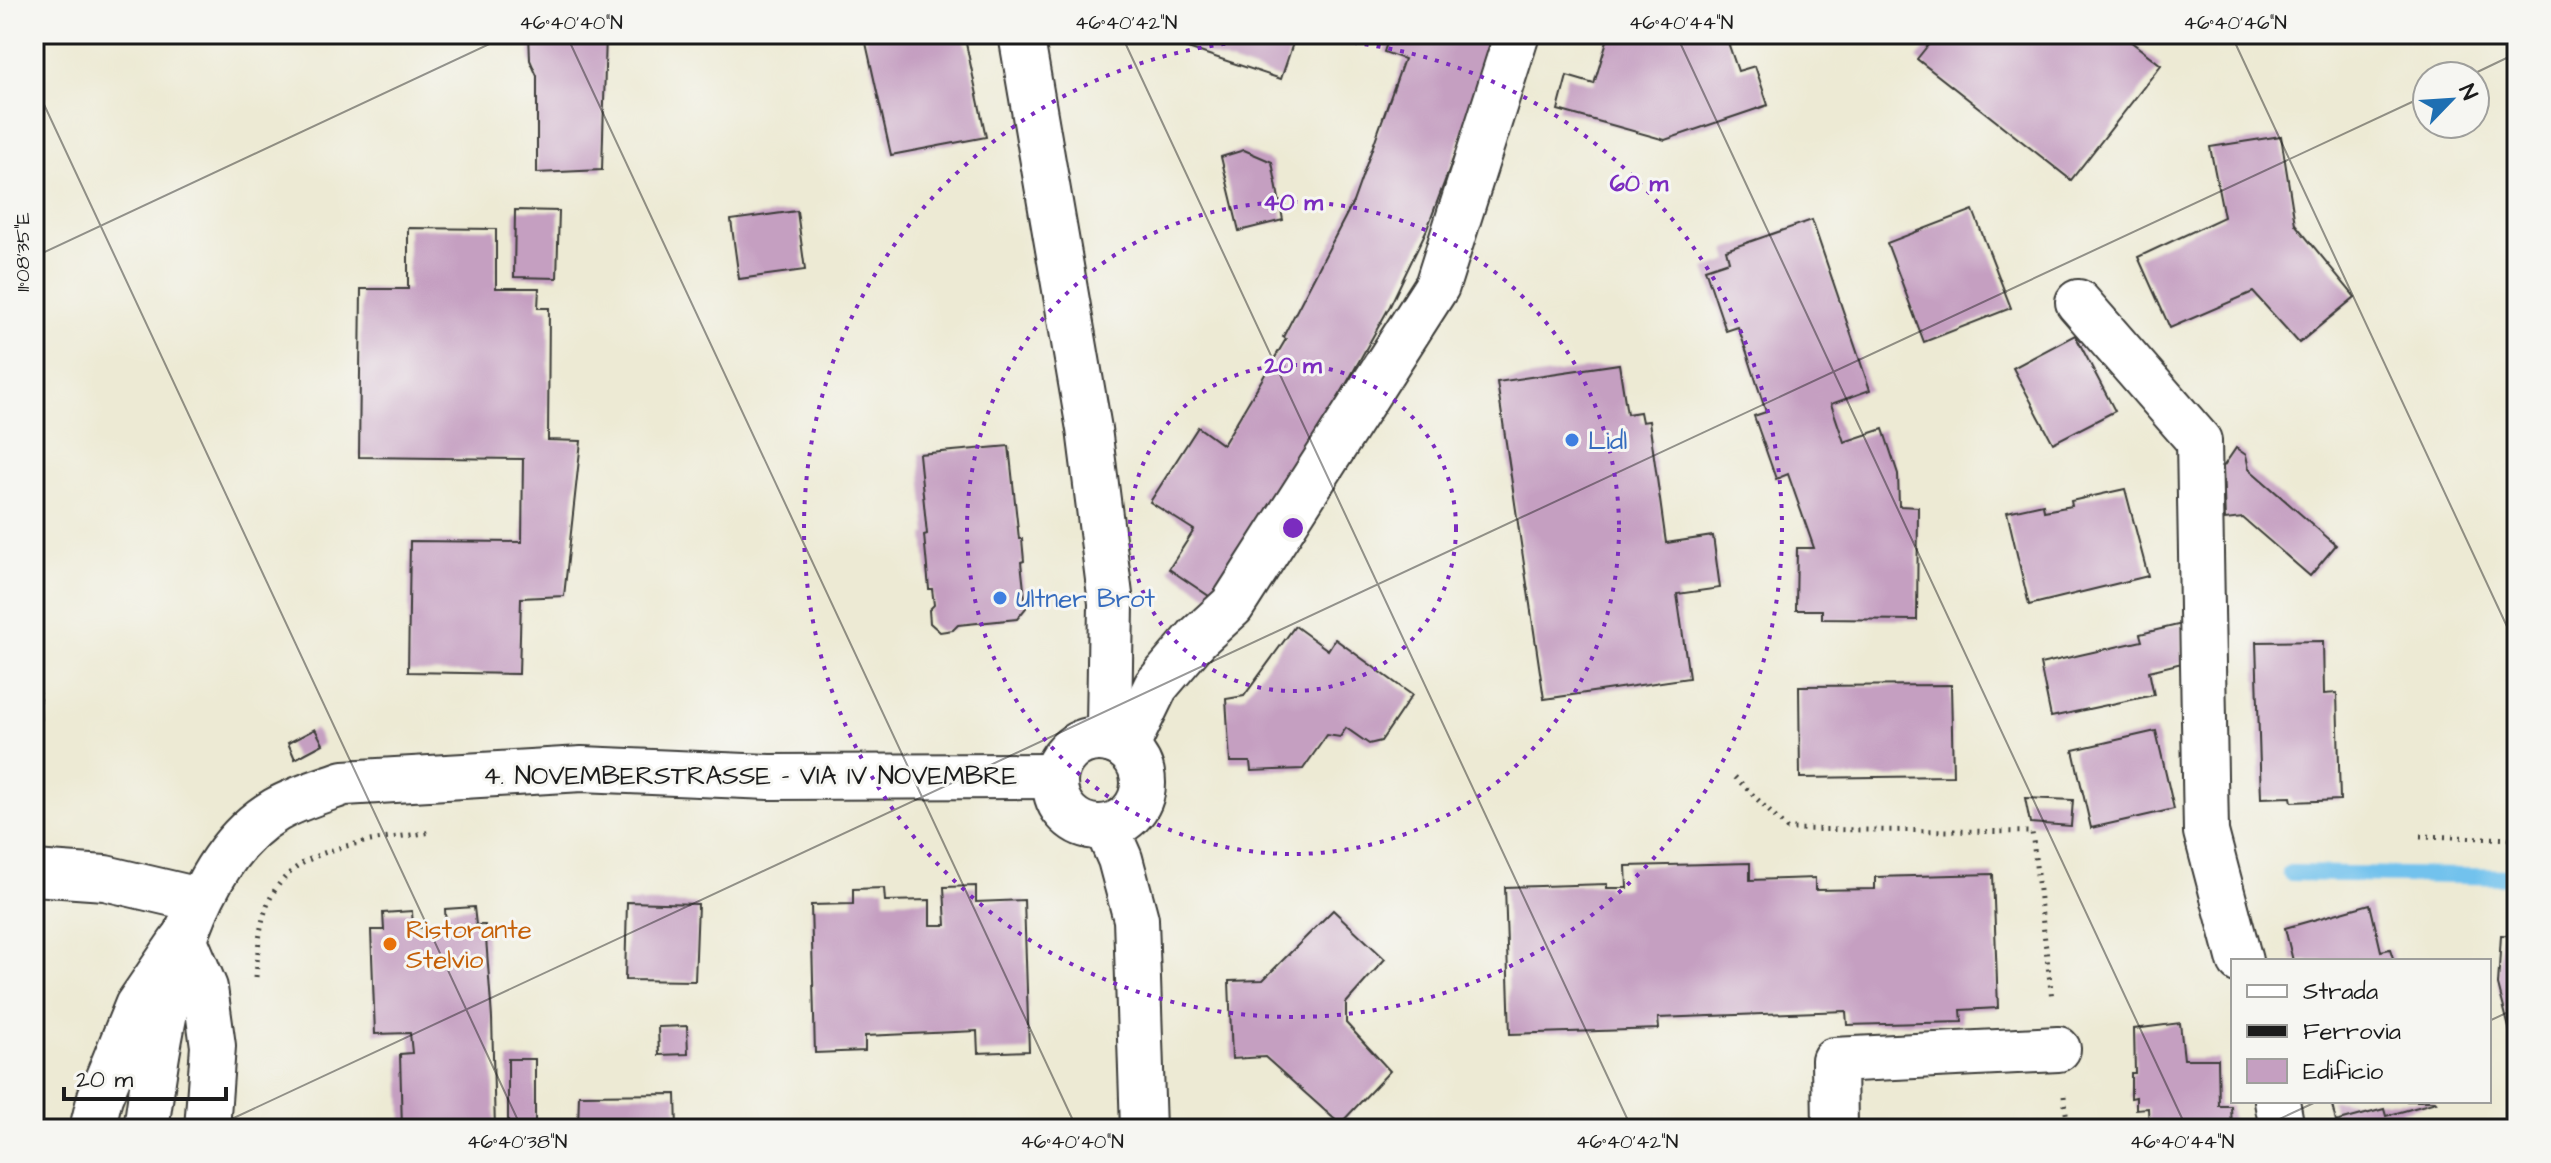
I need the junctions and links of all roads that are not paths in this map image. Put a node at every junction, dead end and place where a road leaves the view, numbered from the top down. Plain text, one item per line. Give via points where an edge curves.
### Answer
1 (1021, 34) edge
2 (1517, 34) edge
3 (2078, 302) dead end
4 (1119, 745) junction
5 (1055, 776) junction
6 (1106, 827) junction
7 (34, 873) edge
8 (192, 919) junction
9 (2239, 959) edge
10 (2058, 1049) road end
11 (2277, 1103) edge
12 (92, 1129) edge
13 (146, 1129) edge
14 (207, 1129) edge
15 (1143, 1129) edge
16 (1835, 1129) edge
17 (2282, 1129) edge

1 - 4 street via 1089,429 1111,603 1109,725
2 - 4 street via 1437,286 1232,606 1156,686
3 - 9 street via 2199,441 2206,832
4 - 5 street via 1096,739 1082,743 1069,751
4 - 6 street via 1136,759 1142,792 1123,821
5 - 6 street via 1057,797 1068,815 1085,826
5 - 8 street, 4. NOVEMBERSTRASSE - VIA IV NOVEMBRE via 769,777 582,769 344,783 274,811 237,843
6 - 15 street via 1136,919
7 - 8 street via 105,878
8 - 12 street, 4. NOVEMBERSTRASSE - VIA IV NOVEMBRE via 137,1006
8 - 13 street via 158,1041
8 - 14 street via 213,1046
10 - 16 street via 1834,1060
11 - 17 street

